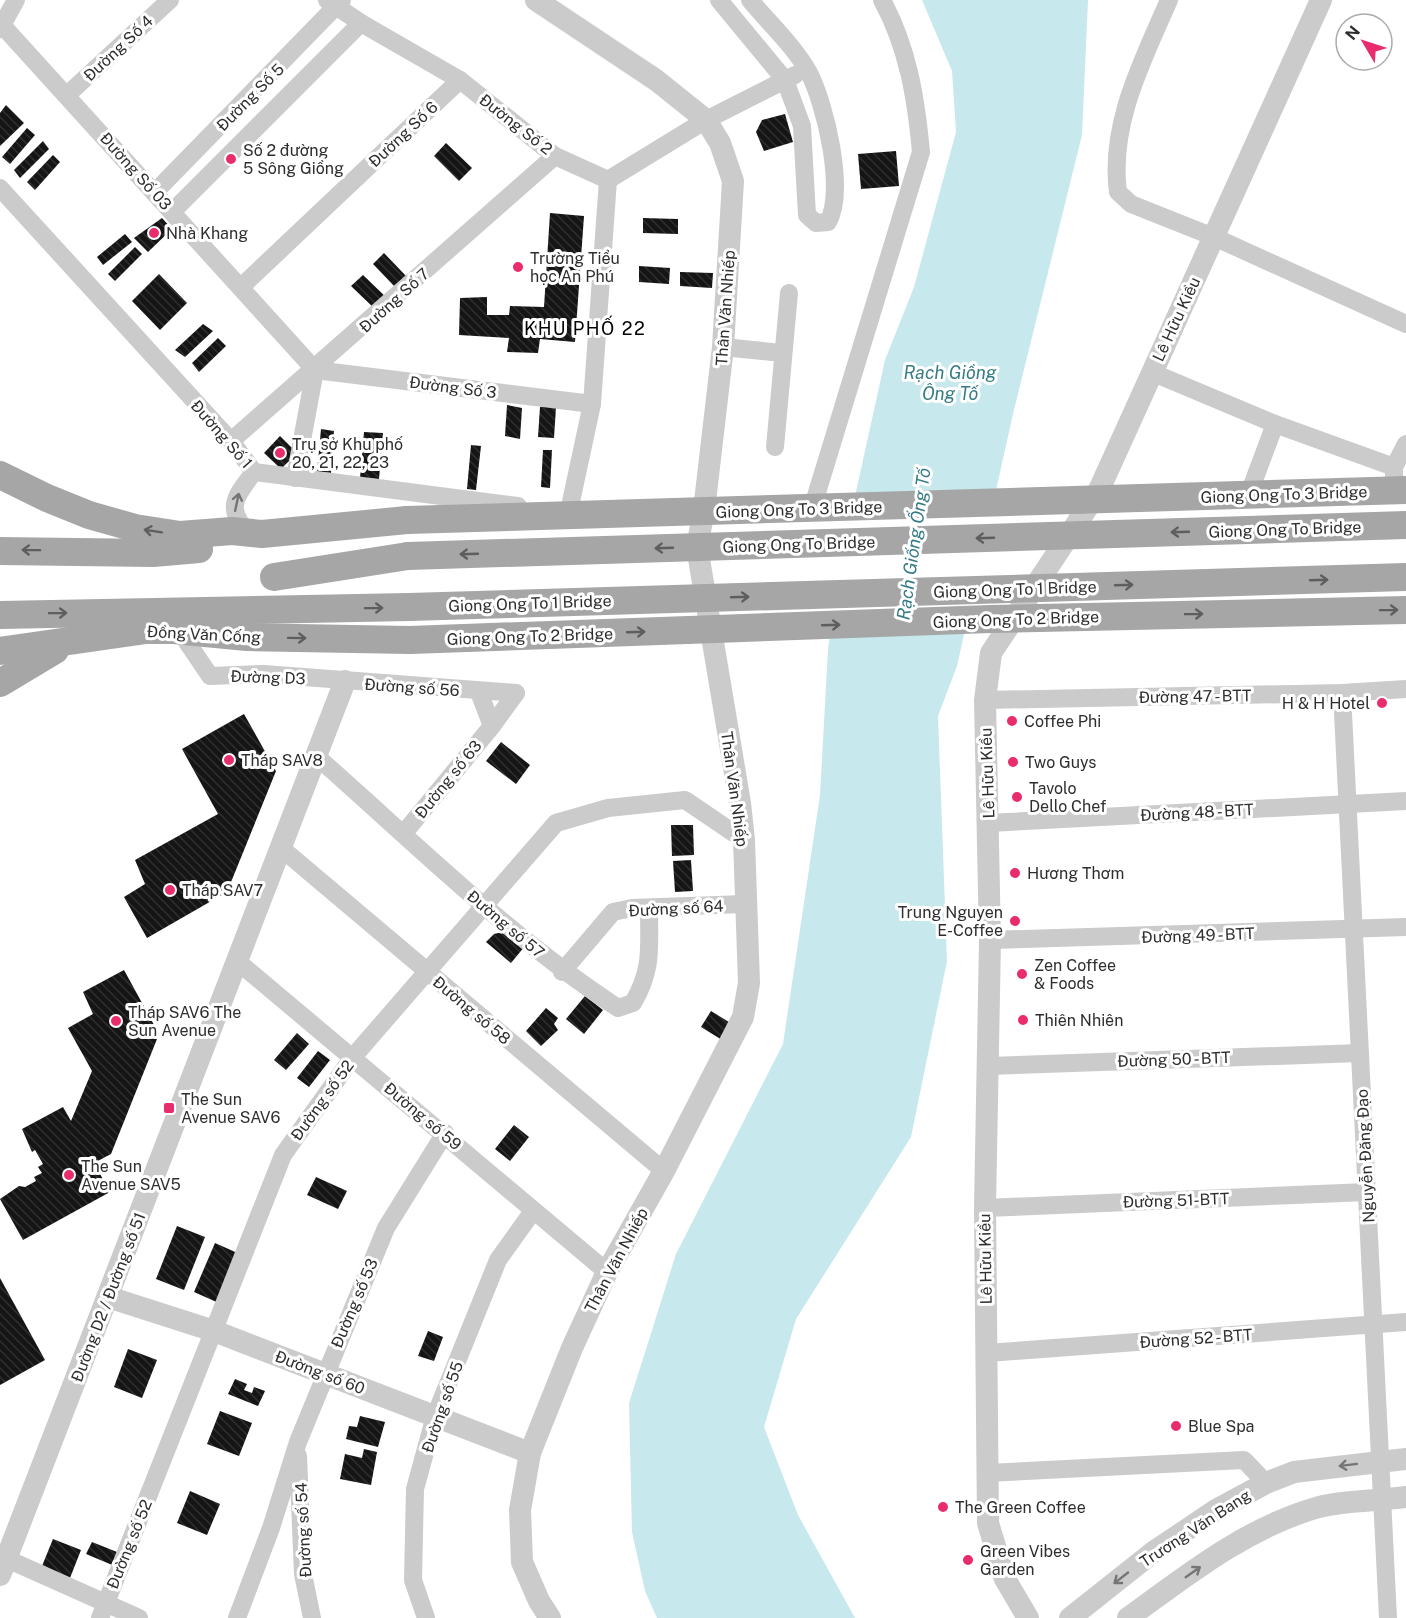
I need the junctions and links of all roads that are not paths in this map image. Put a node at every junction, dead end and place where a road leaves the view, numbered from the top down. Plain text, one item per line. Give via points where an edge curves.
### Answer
1 (16, 0) edge
2 (170, 0) edge
3 (536, 0) edge
4 (719, 0) edge
5 (750, 0) edge
6 (882, 0) edge
7 (1169, 0) edge
8 (1321, 0) edge
9 (336, 2) edge
10 (361, 23) junction
11 (1, 27) edge
12 (807, 69) junction
13 (460, 80) junction
14 (785, 80) junction
15 (67, 95) junction
16 (706, 120) junction
17 (555, 156) junction
18 (608, 180) junction
19 (0, 188) edge
20 (155, 192) junction
21 (173, 211) junction
22 (1214, 237) junction
23 (242, 286) junction
24 (789, 293) dead end
25 (1406, 324) edge
26 (723, 347) junction
27 (782, 352) junction
28 (315, 370) junction
29 (1152, 372) junction
30 (591, 404) junction
31 (1275, 424) junction
32 (231, 441) junction
33 (1406, 444) edge
34 (775, 447) dead end
35 (254, 472) junction
36 (0, 475) edge
37 (295, 478) junction
38 (1253, 483) junction
39 (1401, 484) edge
40 (1100, 490) junction
41 (1018, 492) dead end
42 (0, 495) edge
43 (704, 510) junction
44 (569, 511) junction
45 (1406, 525) edge
46 (240, 532) junction
47 (408, 536) junction
48 (0, 551) edge
49 (153, 553) junction
50 (276, 577) dead end
51 (1406, 577) edge
52 (409, 607) joint
53 (1406, 610) edge
54 (0, 615) edge
55 (187, 630) junction
56 (410, 640) joint
57 (71, 641) junction
58 (0, 651) edge
59 (345, 681) junction
60 (0, 683) edge
61 (1406, 689) edge
62 (478, 692) junction
63 (516, 693) joint
64 (1341, 693) junction
65 (985, 700) junction
66 (492, 726) junction
67 (316, 756) junction
68 (1406, 801) edge
69 (1347, 803) junction
70 (988, 823) junction
71 (404, 833) junction
72 (744, 840) junction
73 (281, 848) junction
74 (745, 904) junction
75 (485, 908) junction
76 (649, 909) junction
77 (1406, 927) edge
78 (1354, 931) junction
79 (990, 940) junction
80 (237, 961) junction
81 (426, 971) junction
82 (562, 972) junction
83 (1360, 1053) junction
84 (353, 1057) junction
85 (988, 1066) junction
86 (445, 1133) junction
87 (664, 1171) junction
88 (1367, 1192) junction
89 (985, 1208) junction
90 (533, 1211) junction
91 (607, 1272) junction
92 (108, 1297) junction
93 (1406, 1322) edge
94 (1374, 1325) junction
95 (214, 1331) junction
96 (987, 1353) junction
97 (325, 1374) junction
98 (435, 1416) junction
99 (298, 1442) junction
100 (530, 1453) junction
101 (1406, 1459) edge
102 (1381, 1461) junction
103 (988, 1473) junction
104 (1266, 1483) junction
105 (1406, 1497) edge
106 (1382, 1500) junction
107 (4, 1567) edge
108 (103, 1611) edge
109 (139, 1618) edge
110 (237, 1618) edge
111 (312, 1618) edge
112 (426, 1618) edge
113 (550, 1618) edge
114 (1028, 1618) edge
115 (1070, 1618) edge
116 (1128, 1618) edge
117 (1388, 1618) edge

1 - 11 street
2 - 15 street, Đường Số 4
3 - 16 street, Thân Văn Nhiếp via 656,80
4 - 14 street
5 - 12 street
6 - 43 street, Đường Số 1 via 906,55 921,152 812,509
7 - 22 street via 1130,94 1117,152 1118,192 1131,204
8 - 22 street, Lê Hữu Kiều
9 - 10 street, Đường Số 2
9 - 20 street, Đường Số 5
10 - 13 street, Đường Số 2
10 - 21 street
11 - 15 street, Đường Số 03
12 - 14 street
12 - 14 street via 834,157 835,211 828,222 816,224 807,215 802,126
13 - 17 street, Đường Số 2
13 - 23 street, Đường Số 6
14 - 16 street
15 - 20 street, Đường Số 03
16 - 18 street
16 - 26 street, Thân Văn Nhiếp via 720,143 733,181
17 - 18 street, Đường Số 2
17 - 28 street, Đường Số 7
18 - 30 street
19 - 32 street, Đường Số 1
20 - 21 street, Đường Số 03
21 - 23 street, Đường Số 03
22 - 25 street
22 - 29 street, Lê Hữu Kiều
23 - 28 street, Đường Số 03
24 - 27 street
26 - 27 street
26 - 43 street, Thân Văn Nhiếp
27 - 34 street
28 - 30 street, Đường Số 3
28 - 32 street, Đường Số 7
28 - 37 street
29 - 31 street
29 - 40 street, Lê Hữu Kiều
30 - 44 street
31 - 38 street
31 - 39 street
32 - 35 street, Đường Số 1
33 - 39 street
35 - 37 street, Đường Số 1
46 -> 35 street via 234,502
46 -> 36 main road via 180,535 135,528 47,498
37 - 44 street, Đường Số 1
38 - 39 street
38 - 40 street
39 - 47 main road, Giong Ong To 3 Bridge
40 - 41 street
40 - 65 street, Lê Hữu Kiều via 991,653
42 - 49 main road via 51,521
43 - 44 street, Đường Số 1 via 592,514
43 - 72 street, Thân Văn Nhiếp via 697,547
45 -> 47 main road, Giong Ong To Bridge, bridge
46 - 47 main road
47 - 49 main road
47 - 50 main road
49 -> 48 main road
52 -> 51 main road, Giong Ong To 1 Bridge, bridge
54 -> 52 main road, Đồng Văn Cống
56 -> 53 main road, Giong Ong To 2 Bridge, bridge via 978,619
55 -> 56 main road, Đồng Văn Cống via 247,637
55 - 57 main road, Đồng Văn Cống via 124,632
55 - 59 street, Đường D3 via 185,639 210,676 264,674
57 - 58 main road, Đồng Văn Cống
57 - 60 main road
59 - 62 street, Đường số 56
59 - 67 street, Đường D2 / Đường số 51
61 - 64 street, Đường 47 - BTT
62 - 63 street, Đường số 56
62 - 66 street, Đường số 63
63 - 66 street, Đường số 63
64 - 65 street, Đường 47 - BTT
64 - 69 street, Nguyễn Đăng Đạo
65 - 70 street, Lê Hữu Kiều
66 - 71 street, Đường số 63
67 - 71 street, Đường số 57
67 - 73 street, Đường D2 / Đường số 51
68 - 69 street, Đường 48 - BTT
69 - 70 street, Đường 48 - BTT
69 - 78 street, Nguyễn Đăng Đạo
70 - 79 street, Lê Hữu Kiều
71 - 75 street, Đường số 57
72 - 74 street, Thân Văn Nhiếp
72 - 75 street, Đường số 52 via 685,800 582,814 556,823
73 - 80 street, Đường D2 / Đường số 51
73 - 81 street, Đường số 58
74 - 76 street, Đường số 64
74 - 87 street, Thân Văn Nhiếp via 749,983 743,1017
75 - 81 street, Đường số 52
75 - 82 street, Đường số 57
76 - 82 street, Đường số 64 via 614,912
76 - 82 street, Đường số 57 via 645,982 633,1003 618,1008
77 - 78 street, Đường 49 - BTT
78 - 79 street, Đường 49 - BTT
78 - 83 street, Nguyễn Đăng Đạo
79 - 85 street, Lê Hữu Kiều
80 - 84 street, Đường số 59
80 - 92 street, Đường D2 / Đường số 51
81 - 84 street, Đường số 52
81 - 87 street, Đường số 58
83 - 85 street, Đường 50 - BTT
83 - 88 street, Nguyễn Đăng Đạo
84 - 86 street, Đường số 59
84 - 95 street, Đường số 52 via 283,1155
85 - 89 street, Lê Hữu Kiều
86 - 90 street, Đường số 59
86 - 97 street, Đường số 53 via 386,1228
87 - 91 street, Thân Văn Nhiếp
88 - 89 street, Đường 51-BTT
88 - 94 street, Nguyễn Đăng Đạo
89 - 96 street, Lê Hữu Kiều
90 - 91 street, Đường số 59
90 - 98 street, Đường số 55 via 498,1260
91 - 100 street, Thân Văn Nhiếp
92 - 95 street, Đường số 60
92 - 107 street, Đường D2 / Đường số 51
93 - 94 street, Đường 52 - BTT
94 - 96 street, Đường 52 - BTT
94 - 102 street, Nguyễn Đăng Đạo
95 - 97 street, Đường số 60
95 - 108 street, Đường số 52
96 - 103 street, Lê Hữu Kiều
97 - 98 street, Đường số 60
97 - 99 street, Đường số 53
98 - 100 street, Đường số 60
98 - 112 street, Đường số 55 via 415,1489 414,1510 413,1580
99 - 110 street, Đường số 53
99 - 111 street, Đường số 54 via 303,1574
100 - 113 street, Thân Văn Nhiếp via 520,1510 522,1562
101 - 102 street, Trương Văn Bang
102 -> 104 street, Trương Văn Bang via 1294,1472
102 - 106 street, Nguyễn Đăng Đạo
103 - 104 street via 1244,1460
103 - 114 street, Lê Hữu Kiều via 988,1523 1005,1579
104 -> 115 street, Trương Văn Bang via 1216,1510 1152,1553
105 - 106 street
116 -> 106 street via 1244,1538 1270,1525 1320,1507
106 - 117 street, Nguyễn Đăng Đạo
107 - 108 street
108 - 109 street

